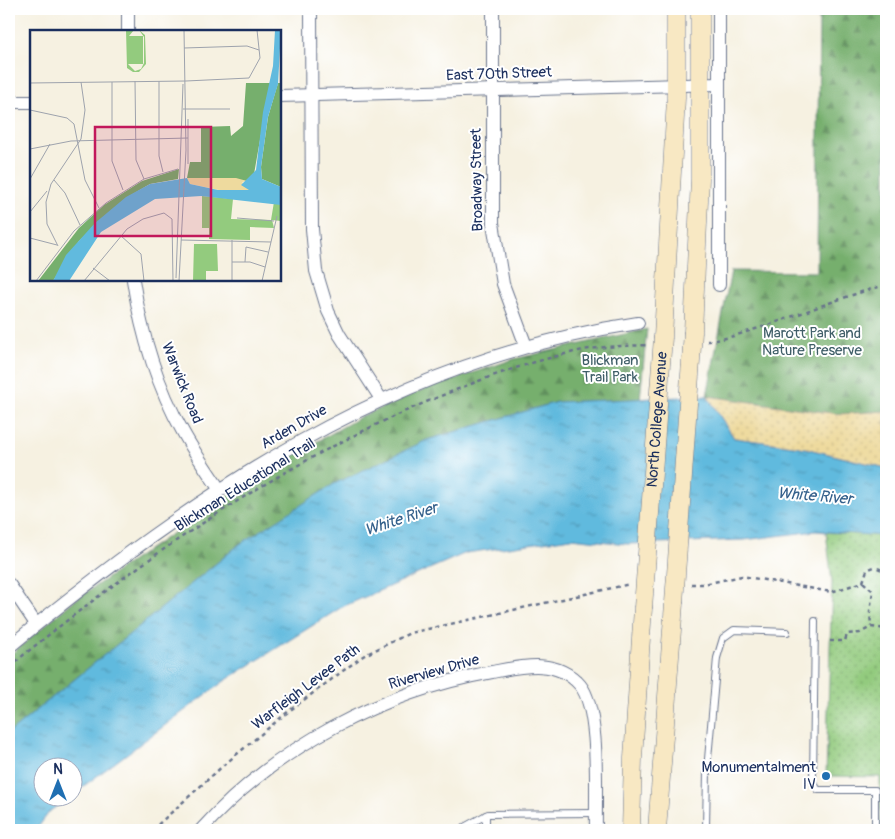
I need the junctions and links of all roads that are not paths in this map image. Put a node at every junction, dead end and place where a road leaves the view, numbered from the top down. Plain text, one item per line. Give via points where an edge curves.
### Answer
1 (128, 9) edge
2 (311, 9) edge
3 (493, 9) edge
4 (676, 9) edge
5 (700, 9) edge
6 (719, 9) edge
7 (128, 30) edge
8 (700, 84) junction
9 (718, 84) junction
10 (676, 85) junction
11 (493, 90) junction
12 (311, 95) junction
13 (281, 96) edge
14 (9, 102) edge
15 (30, 102) edge
16 (134, 281) edge
17 (719, 285) dead end
18 (638, 323) dead end
19 (526, 346) junction
20 (381, 399) junction
21 (220, 490) junction
22 (9, 584) edge
23 (816, 621) dead end
24 (36, 624) junction
25 (787, 632) dead end
26 (9, 647) edge
27 (596, 813) junction
28 (486, 815) junction
29 (201, 830) edge
30 (459, 830) edge
31 (486, 830) edge
32 (596, 830) edge
33 (631, 830) edge
34 (657, 830) edge
35 (795, 830) edge
36 (875, 830) edge

1 - 7 street
2 - 12 street
3 - 11 street, Broadway Street
4 - 10 main road, North College Avenue
5 - 8 main road, North College Avenue
6 - 9 street
8 - 9 street, East 70th Street
8 - 10 street, East 70th Street
8 - 34 main road, North College Avenue, bridge via 696,337
9 - 17 street
10 - 11 street, East 70th Street
10 - 33 main road, North College Avenue, bridge
11 - 12 street, East 70th Street
11 - 19 street, Broadway Street via 495,241 506,296
12 - 13 street, East 70th Street
12 - 20 street via 312,229 317,277 339,334
14 - 15 street
16 - 21 street, Warwick Road via 144,330 167,399 182,431
18 - 19 street, Arden Drive
19 - 20 street, Arden Drive via 441,373
20 - 21 street, Arden Drive via 333,423
21 - 24 street, Arden Drive via 126,554
22 - 24 street
23 - 36 lane via 813,782 818,790 875,790
24 - 26 street, Arden Drive
25 - 35 lane via 734,630 723,638 716,667 707,770 706,829
27 - 28 lane
27 - 29 street, Riverview Drive via 593,722 586,695 568,674 548,666 532,666 426,687 350,718 278,761
27 - 32 street, Riverview Drive
28 - 30 lane
28 - 31 lane

